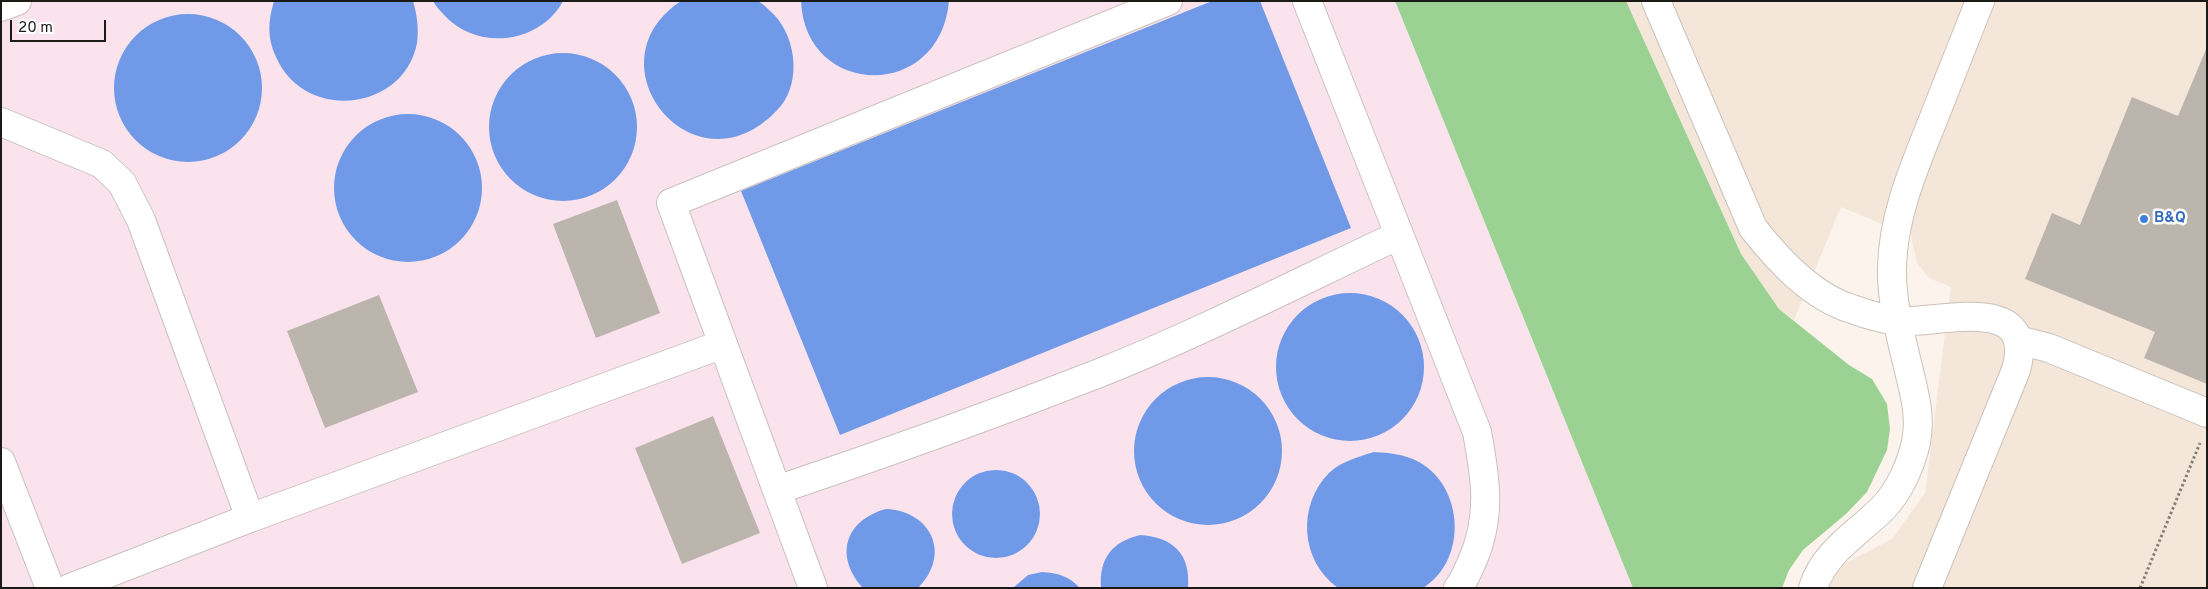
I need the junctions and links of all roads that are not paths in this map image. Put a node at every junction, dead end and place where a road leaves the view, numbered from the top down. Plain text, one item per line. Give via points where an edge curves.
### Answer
1 (17, 1) edge
2 (1168, 1) edge
3 (1307, 1) edge
4 (1656, 1) edge
5 (1980, 1) edge
6 (1, 8) edge
7 (1, 122) edge
8 (1399, 235) junction
9 (1898, 321) junction
10 (2018, 340) junction
11 (723, 344) junction
12 (2205, 424) edge
13 (1, 462) edge
14 (777, 490) junction
15 (250, 518) junction
16 (81, 586) edge
17 (806, 586) edge
18 (50, 588) edge
19 (1458, 588) edge
20 (1813, 588) edge
21 (1927, 588) edge

1 - 6 street
2 - 11 street via 672,203
3 - 8 street
4 - 9 street via 1753,228 1773,254 1809,287 1850,309
5 - 9 street via 1910,179 1899,218 1892,266
7 - 15 street via 102,164 122,183 141,220
8 - 14 street via 1098,373
8 - 19 street via 1477,432 1485,473 1486,511 1479,546
9 - 10 street via 1985,317 2007,326
9 - 20 street via 1918,412 1912,456 1895,492 1883,508 1836,549 1823,566
10 - 12 street via 2049,348
10 - 21 street via 2020,351 2016,370
11 - 14 street
11 - 15 street
13 - 18 street
14 - 17 street
15 - 16 street

